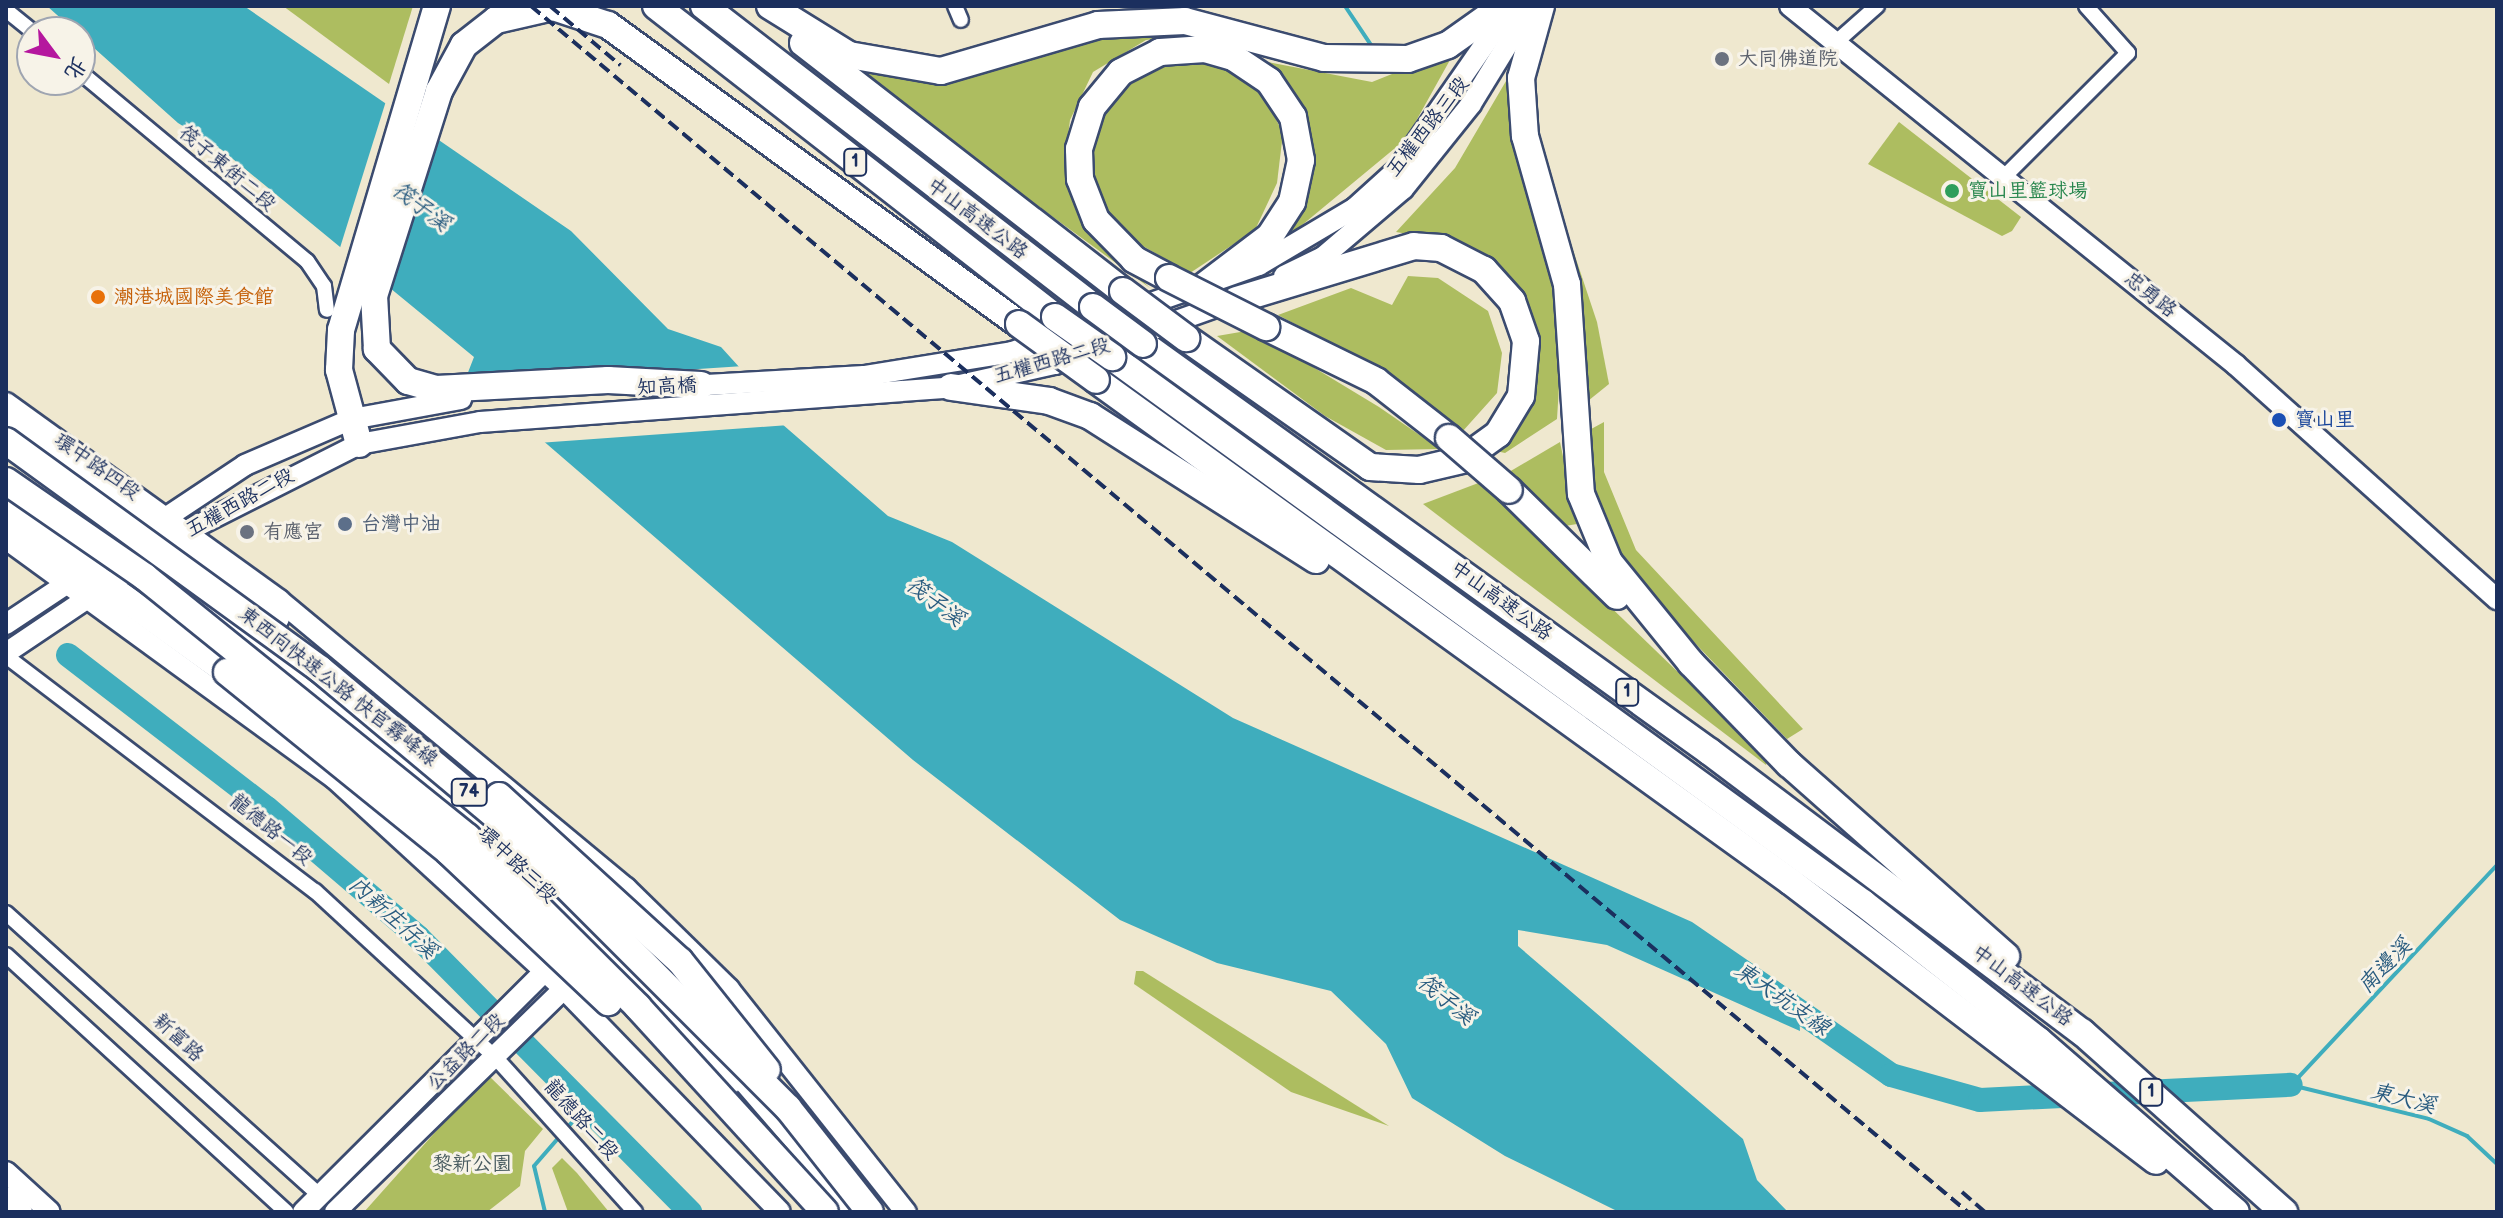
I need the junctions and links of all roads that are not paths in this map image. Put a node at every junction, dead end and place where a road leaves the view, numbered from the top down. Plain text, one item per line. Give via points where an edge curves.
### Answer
1 (437, 6) edge
2 (656, 6) edge
3 (704, 6) edge
4 (758, 6) edge
5 (770, 6) edge
6 (1503, 6) edge
7 (1511, 6) edge
8 (1531, 6) edge
9 (1541, 6) edge
10 (1790, 6) edge
11 (1877, 6) edge
12 (2086, 6) edge
13 (1835, 43) junction
14 (96, 85) edge
15 (420, 111) junction
16 (2005, 176) junction
17 (1195, 293) junction
18 (362, 295) junction
19 (1236, 300) junction
20 (327, 310) dead end
21 (863, 384) junction
22 (701, 385) joint
23 (951, 387) junction
24 (461, 394) junction
25 (6, 403) edge
26 (502, 420) joint
27 (6, 421) edge
28 (356, 432) junction
29 (6, 441) edge
30 (6, 454) edge
31 (6, 481) edge
32 (6, 490) edge
33 (6, 513) edge
34 (158, 519) junction
35 (182, 535) junction
36 (129, 538) junction
37 (6, 539) edge
38 (147, 557) junction
39 (89, 578) junction
40 (2497, 599) edge
41 (1419, 619) junction
42 (6, 624) edge
43 (6, 655) edge
44 (1691, 663) junction
45 (626, 888) junction
46 (643, 905) junction
47 (6, 913) edge
48 (589, 928) junction
49 (605, 945) junction
50 (6, 955) edge
51 (540, 977) junction
52 (558, 994) junction
53 (2082, 1032) junction
54 (486, 1033) junction
55 (2029, 1047) junction
56 (495, 1057) junction
57 (788, 1108) junction
58 (747, 1122) junction
59 (6, 1172) edge
60 (320, 1196) junction
61 (6, 1197) edge
62 (22, 1212) edge
63 (50, 1212) edge
64 (286, 1212) edge
65 (303, 1212) edge
66 (335, 1212) edge
67 (635, 1212) edge
68 (780, 1212) edge
69 (825, 1212) edge
70 (844, 1212) edge
71 (857, 1212) edge
72 (870, 1212) edge
73 (906, 1212) edge
74 (2235, 1212) edge
75 (2284, 1212) edge

1 - 15 highway
2 - 55 highway, 中山高速公路 / 1, bridge via 1055,317 1863,903
3 - 53 highway, 中山高速公路 / 1, bridge via 1093,307 1710,752
4 - 19 highway, bridge via 1123,291 1370,467 1419,470 1462,460 1498,434 1521,396 1526,341 1512,301 1484,270 1441,248 1414,246
5 - 6 highway via 849,55 941,71 1098,25 1185,21 1324,58 1408,59 1448,45
7 - 17 main road, 五權西路三段 via 1399,168 1301,243
8 - 19 main road, 五權西路三段 via 1471,104 1403,189 1323,257
9 - 44 highway via 1521,78 1524,121 1567,284 1581,494 1621,582
10 - 13 main road, 忠勇路
11 - 13 street
12 - 16 street via 2128,53
13 - 16 main road, 忠勇路
14 - 20 street, 筏子東街二段 via 307,261 324,286
15 - 18 highway
15 - 41 highway, bridge via 485,27 538,8 582,12 712,95
16 - 40 main road, 忠勇路 via 2236,365
17 - 21 main road, 五權西路二段 via 1012,352
17 - 44 highway, bridge via 1270,236 1292,202 1301,160 1297,131 1279,92 1246,63 1205,49 1160,52 1121,72 1092,107 1081,135 1080,179 1096,220 1134,259 1169,278 1266,327 1376,381 1509,490
18 - 24 highway via 387,363 419,386
18 - 28 highway via 339,370
19 - 23 main road, 五權西路二段 via 1055,364
21 - 22 main road, 知高橋
21 - 23 main road, 五權西路二段
21 - 26 main road, 知高橋
22 - 24 highway via 608,380
23 - 41 highway via 1049,401 1090,416
24 - 28 main road, 五權西路二段
25 - 34 main road, 環中路四段
26 - 28 main road, 五權西路二段
27 - 34 highway
28 - 34 main road, 五權西路二段 via 245,465
28 - 35 main road, 五權西路二段
29 - 57 highway, 東西向快速公路 快官霧峰線 / 74, bridge via 387,722 496,816
30 - 36 main road, 環中路四段
31 - 58 highway, 東西向快速公路 快官霧峰線 / 74, bridge via 145,577 467,837
32 - 39 main road
33 - 39 highway
34 - 35 highway
34 - 36 main road, 五權西路二段
35 - 38 main road, 五權西路二段
35 - 45 main road via 403,698
35 - 57 highway, bridge via 276,618 452,755 680,961 737,1025
36 - 38 main road, 環中路三段
36 - 39 main road, 五權西路二段
37 - 39 main road
38 - 39 main road, 五權西路二段
38 - 39 main road
38 - 48 main road, 環中路三段 via 379,729
39 - 42 main road, 五權西路二段
39 - 43 main road, 五權西路二段
39 - 51 main road via 335,779
39 - 58 highway, bridge via 227,672 470,871 698,1091
41 - 55 highway
43 - 54 street, 龍德路一段 via 315,891
44 - 53 highway via 1789,764
45 - 46 main road
45 - 48 main road, 公益路二段
46 - 49 main road, 公益路二段
46 - 73 main road via 729,989
47 - 60 street, 新富路
48 - 49 main road, 環中路三段
48 - 51 main road, 公益路二段
49 - 52 main road, 公益路二段
49 - 70 main road, 環中路三段 via 720,1065
49 - 71 main road, 環中路三段 via 726,1061
50 - 64 street
51 - 52 main road
51 - 54 main road, 公益路二段
52 - 56 main road, 公益路二段
52 - 68 main road
53 - 75 highway, 中山高速公路 / 1
54 - 56 street, 龍德路一段
54 - 60 main road, 公益路二段
55 - 74 highway, 中山高速公路 / 1 via 2148,1132
55 - 74 highway via 2121,1134
56 - 66 main road, 公益路二段
56 - 67 street, 龍德路二段 via 561,1123
57 - 72 highway, 東西向快速公路 快官霧峰線 / 74, bridge
58 - 69 highway, 東西向快速公路 快官霧峰線 / 74, bridge
59 - 63 main road
60 - 65 main road, 公益路二段
61 - 62 main road

